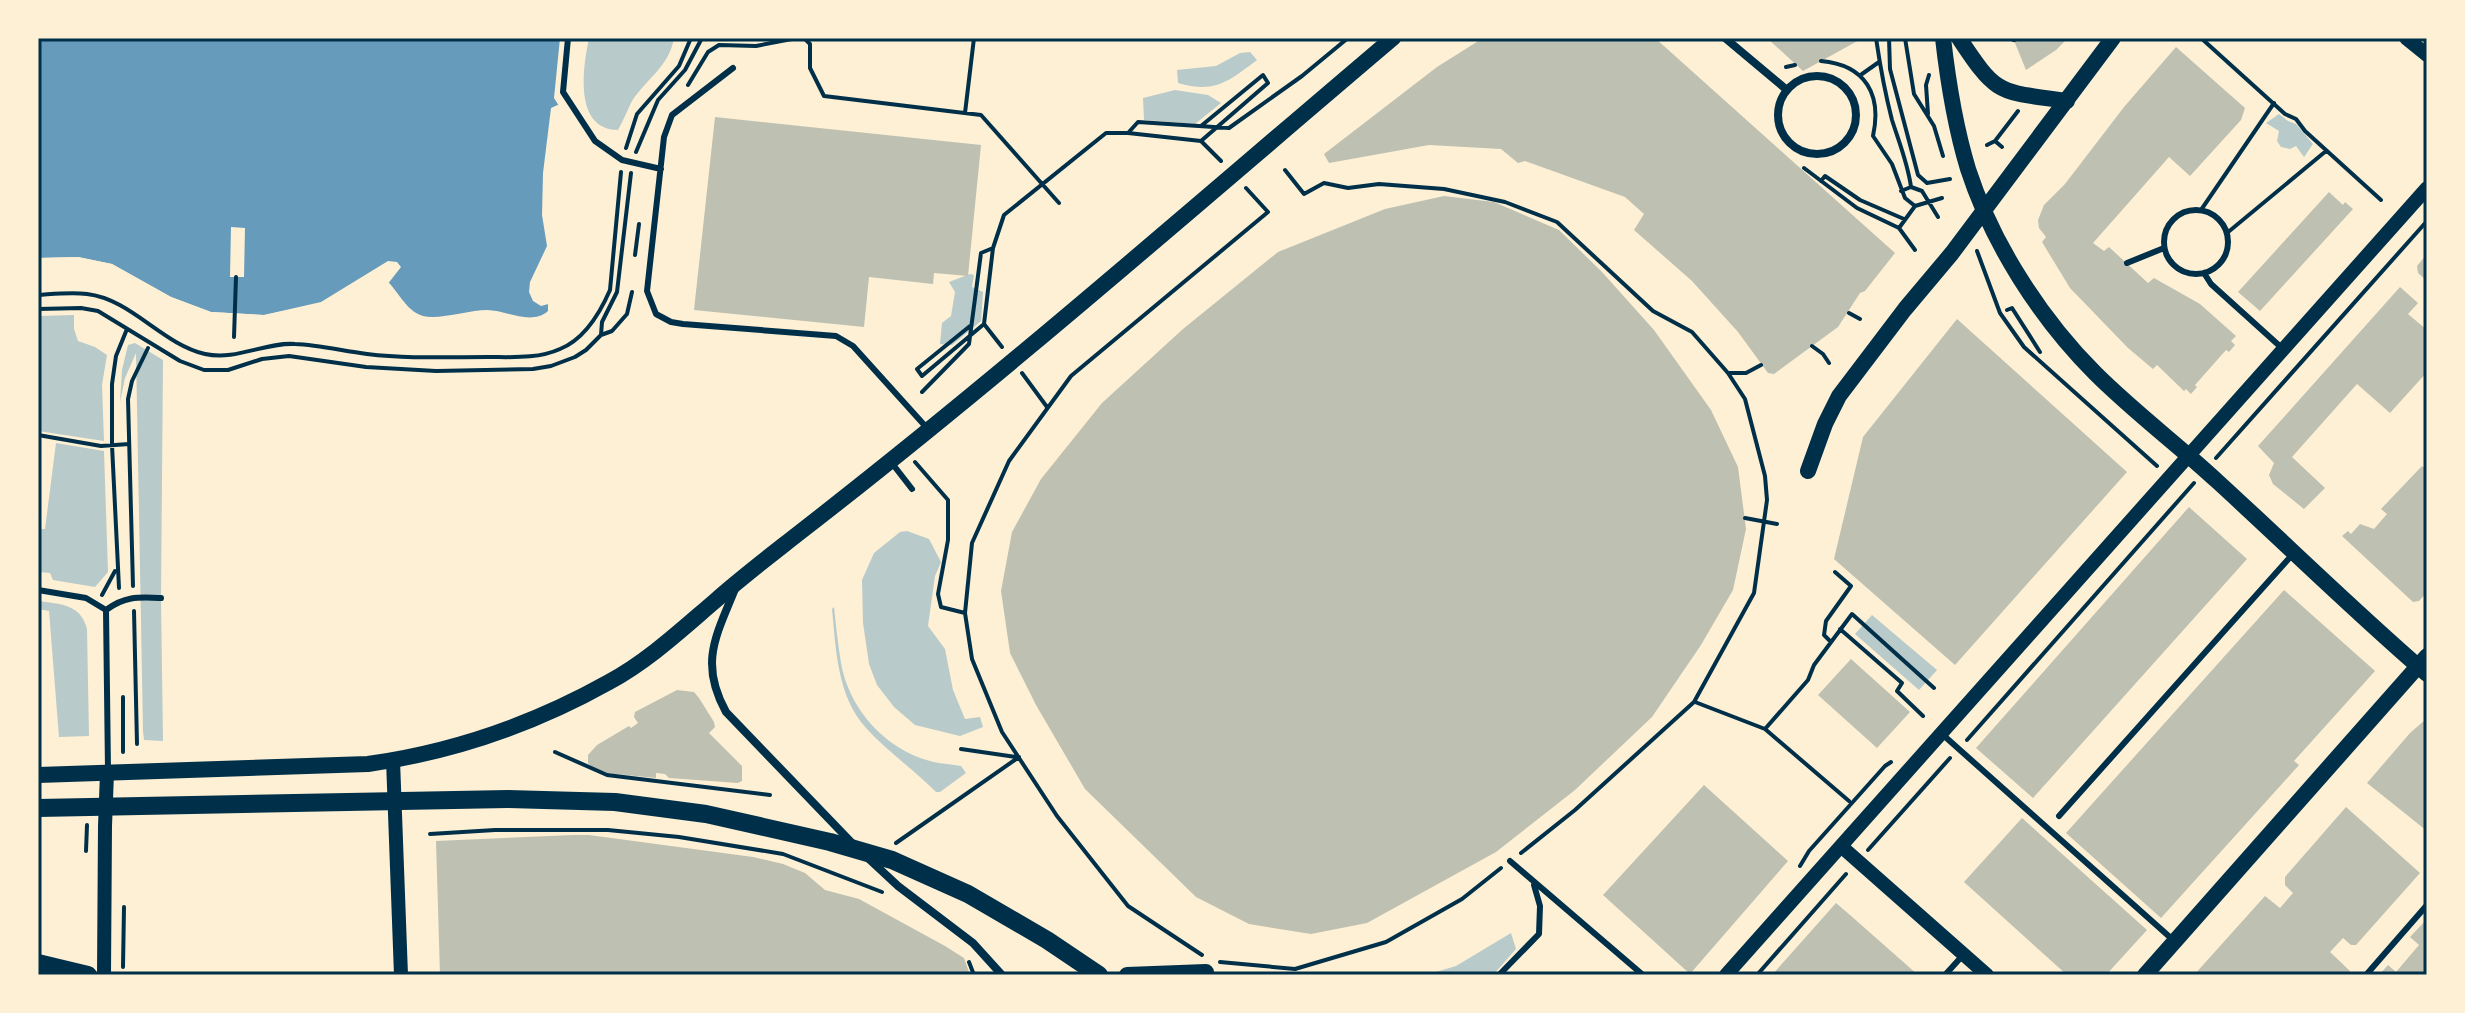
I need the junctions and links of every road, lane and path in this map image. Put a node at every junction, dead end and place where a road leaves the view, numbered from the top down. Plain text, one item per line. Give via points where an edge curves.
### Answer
1 (568, 38) edge
2 (691, 38) edge
3 (702, 38) edge
4 (804, 38) edge
5 (974, 38) edge
6 (1348, 38) edge
7 (1393, 38) edge
8 (1725, 38) edge
9 (1876, 38) edge
10 (1889, 38) edge
11 (1905, 38) edge
12 (1943, 38) edge
13 (1959, 38) edge
14 (2113, 38) edge
15 (2201, 38) edge
16 (2406, 38) edge
17 (2427, 55) edge
18 (1821, 61) dead end
19 (1879, 62) junction
20 (1795, 65) dead end
21 (1786, 67) dead end
22 (733, 68) dead end
23 (1861, 75) junction
24 (1787, 90) junction
25 (2067, 101) junction
26 (2274, 103) junction
27 (2024, 104) dead end
28 (965, 113) junction
29 (1201, 126) junction
30 (1128, 133) junction
31 (1995, 141) junction
32 (1987, 145) dead end
33 (2002, 147) dead end
34 (2326, 151) junction
35 (622, 160) junction
36 (633, 163) junction
37 (1804, 168) dead end
38 (661, 169) junction
39 (1285, 170) dead end
40 (1820, 182) junction
41 (1042, 184) junction
42 (1911, 187) junction
43 (2427, 188) edge
44 (1901, 191) junction
45 (1942, 198) dead end
46 (2381, 200) dead end
47 (1930, 202) junction
48 (1059, 203) dead end
49 (1915, 206) junction
50 (1984, 210) junction
51 (2201, 210) junction
52 (1268, 212) dead end
53 (1938, 217) dead end
54 (1904, 219) junction
55 (2427, 221) edge
56 (1899, 228) junction
57 (2227, 233) junction
58 (993, 248) junction
59 (2164, 248) junction
60 (1915, 250) dead end
61 (2127, 263) dead end
62 (2204, 273) junction
63 (1987, 275) dead end
64 (236, 277) dead end
65 (38, 295) edge
66 (38, 309) edge
67 (2007, 310) dead end
68 (1849, 313) dead end
69 (1860, 319) dead end
70 (2022, 324) junction
71 (971, 326) junction
72 (2016, 328) dead end
73 (127, 329) junction
74 (234, 337) dead end
75 (1812, 346) dead end
76 (148, 348) dead end
77 (2283, 349) junction
78 (2040, 352) dead end
79 (1829, 363) dead end
80 (1761, 365) dead end
81 (1728, 373) junction
82 (922, 392) dead end
83 (930, 431) junction
84 (38, 435) edge
85 (129, 444) junction
86 (112, 445) junction
87 (906, 451) junction
88 (2217, 456) dead end
89 (2188, 457) junction
90 (891, 462) junction
91 (2158, 467) dead end
92 (1808, 471) dead end
93 (912, 489) dead end
94 (2187, 491) dead end
95 (1745, 518) dead end
96 (1777, 524) dead end
97 (2295, 552) junction
98 (116, 569) dead end
99 (1835, 572) dead end
100 (738, 580) junction
101 (38, 590) edge
102 (134, 596) junction
103 (161, 598) dead end
104 (106, 610) junction
105 (965, 613) junction
106 (1840, 629) junction
107 (1831, 642) junction
108 (2424, 665) edge
109 (1934, 688) dead end
110 (1694, 702) junction
111 (1923, 716) dead end
112 (1765, 729) junction
113 (1942, 734) junction
114 (137, 744) dead end
115 (1963, 744) dead end
116 (961, 749) dead end
117 (555, 752) dead end
118 (1953, 755) dead end
119 (1019, 757) junction
120 (393, 760) junction
121 (107, 773) junction
122 (38, 775) edge
123 (607, 775) junction
124 (609, 785) dead end
125 (770, 795) dead end
126 (1849, 801) dead end
127 (38, 808) edge
128 (2059, 816) dead end
129 (608, 819) dead end
130 (608, 830) junction
131 (1883, 832) dead end
132 (430, 834) dead end
133 (896, 844) dead end
134 (1842, 847) junction
135 (1510, 861) junction
136 (1841, 880) dead end
137 (1534, 885) dead end
138 (888, 896) dead end
139 (2427, 905) edge
140 (2175, 942) junction
141 (965, 951) dead end
142 (1964, 954) junction
143 (38, 963) edge
144 (1208, 963) junction
145 (88, 975) edge
146 (104, 975) edge
147 (401, 975) edge
148 (974, 975) edge
149 (1002, 975) edge
150 (1099, 975) edge
151 (1127, 975) edge
152 (1499, 975) edge
153 (1643, 975) edge
154 (1726, 975) edge
155 (1757, 975) edge
156 (1945, 975) edge
157 (1987, 975) edge
158 (2145, 975) edge
159 (2366, 975) edge

1 - 35 lane via 563,92 595,141
2 - 35 path via 679,66 637,114
3 - 36 path via 649,116
4 - 28 path via 810,44 810,68 824,96
5 - 28 path
6 - 29 path via 1229,128
7 - 83 main road
8 - 24 street
9 - 19 path
10 - 11 path via 1890,69 1918,175 1927,183 1950,179 1934,126 1914,94
12 - 50 main road via 1957,126
13 - 25 main road via 1986,79 2003,90
14 - 25 main road
15 - 26 path
16 - 17 street
18 - 23 path
19 - 23 path
19 - 42 path
20 - 21 path
22 - 38 lane via 672,115
23 - 44 path via 1876,108 1873,136 1892,164
24 - 24 street via 1778,114 1780,128 1796,148 1822,154 1846,143 1857,120 1852,95 1844,86 1821,76
25 - 50 main road
26 - 34 path
26 - 51 path
27 - 31 path
28 - 41 path via 981,115
29 - 30 path via 1138,122
29 - 30 path via 1263,75 1268,83 1201,141
30 - 41 path via 1106,133
31 - 32 path
31 - 33 path
34 - 46 path
34 - 57 path
35 - 36 lane
35 - 65 path via 610,290 591,323 562,349 527,357 437,358 280,343 223,356 203,354 156,333 120,306 88,294
36 - 38 lane
36 - 73 path via 617,292 601,335 575,357 551,366 408,369 289,356 204,370
37 - 40 path
38 - 83 lane via 647,291 656,314 683,324 836,336 853,346
39 - 81 path via 1304,194 1324,183 1444,189 1505,202 1557,222 1653,311 1692,332
40 - 54 path via 1825,176 1860,200
40 - 56 path
41 - 48 path
41 - 58 path via 1004,215
42 - 44 path
42 - 47 path
43 - 77 street
44 - 49 path
45 - 47 path
47 - 49 path
47 - 53 path
49 - 54 path
50 - 89 main road via 2034,298 2076,353
50 - 92 main road via 1839,396
51 - 57 lane via 2216,216
51 - 59 lane via 2172,221
52 - 105 path via 1093,355 1047,407 1009,461 972,543
54 - 56 path
55 - 88 path
56 - 60 path
57 - 62 lane via 2221,262
58 - 71 path via 981,253
58 - 71 path via 984,324 922,376 918,373
59 - 61 lane
59 - 62 lane via 2175,266
62 - 77 lane
63 - 91 path via 2000,313 2024,347
64 - 74 path
66 - 73 path via 98,311
67 - 70 path via 2012,308
68 - 69 path
70 - 72 path
70 - 78 path
71 - 82 path via 969,344
73 - 86 path via 114,369
75 - 79 path
76 - 85 path via 128,399
77 - 89 street
80 - 81 path via 1746,373
81 - 110 path via 1745,399 1767,500 1754,593
83 - 87 main road
84 - 86 path
85 - 86 path
85 - 102 path
86 - 98 path
87 - 90 main road
87 - 105 path via 948,500 948,540 938,594 941,607
89 - 97 main road
89 - 113 street
90 - 93 lane
90 - 100 main road
94 - 115 path
95 - 96 path
97 - 108 main road
97 - 128 lane
99 - 107 path via 1851,586 1826,621 1824,635
100 - 120 main road via 650,656 612,681 500,733
100 - 149 street via 713,644 711,673 726,712 828,821 898,886 973,943
101 - 104 lane via 86,598
102 - 103 lane
102 - 104 lane
102 - 114 path
104 - 121 lane
105 - 119 path via 972,659 1002,732
106 - 107 path
106 - 109 path via 1852,614
106 - 111 path via 1902,683 1897,691
107 - 112 path via 1808,680
108 - 140 main road
110 - 112 path
110 - 135 path
112 - 126 path
113 - 134 street
113 - 140 lane
116 - 119 path
117 - 123 path
118 - 131 path
119 - 133 path
119 - 144 path via 1057,816 1128,906
120 - 121 main road
120 - 147 street
121 - 122 main road
121 - 146 street
123 - 124 path
123 - 125 path
127 - 150 main road via 508,799 615,802 706,814 892,860 968,894
129 - 130 path
130 - 132 path
130 - 138 path via 783,854
134 - 142 street
134 - 154 street
135 - 144 path via 1462,899 1386,942 1295,969
135 - 153 lane
136 - 155 path
137 - 152 lane via 1539,934
139 - 159 lane
140 - 158 main road
141 - 148 path
142 - 156 lane
142 - 157 street
143 - 145 main road
144 - 151 main road

